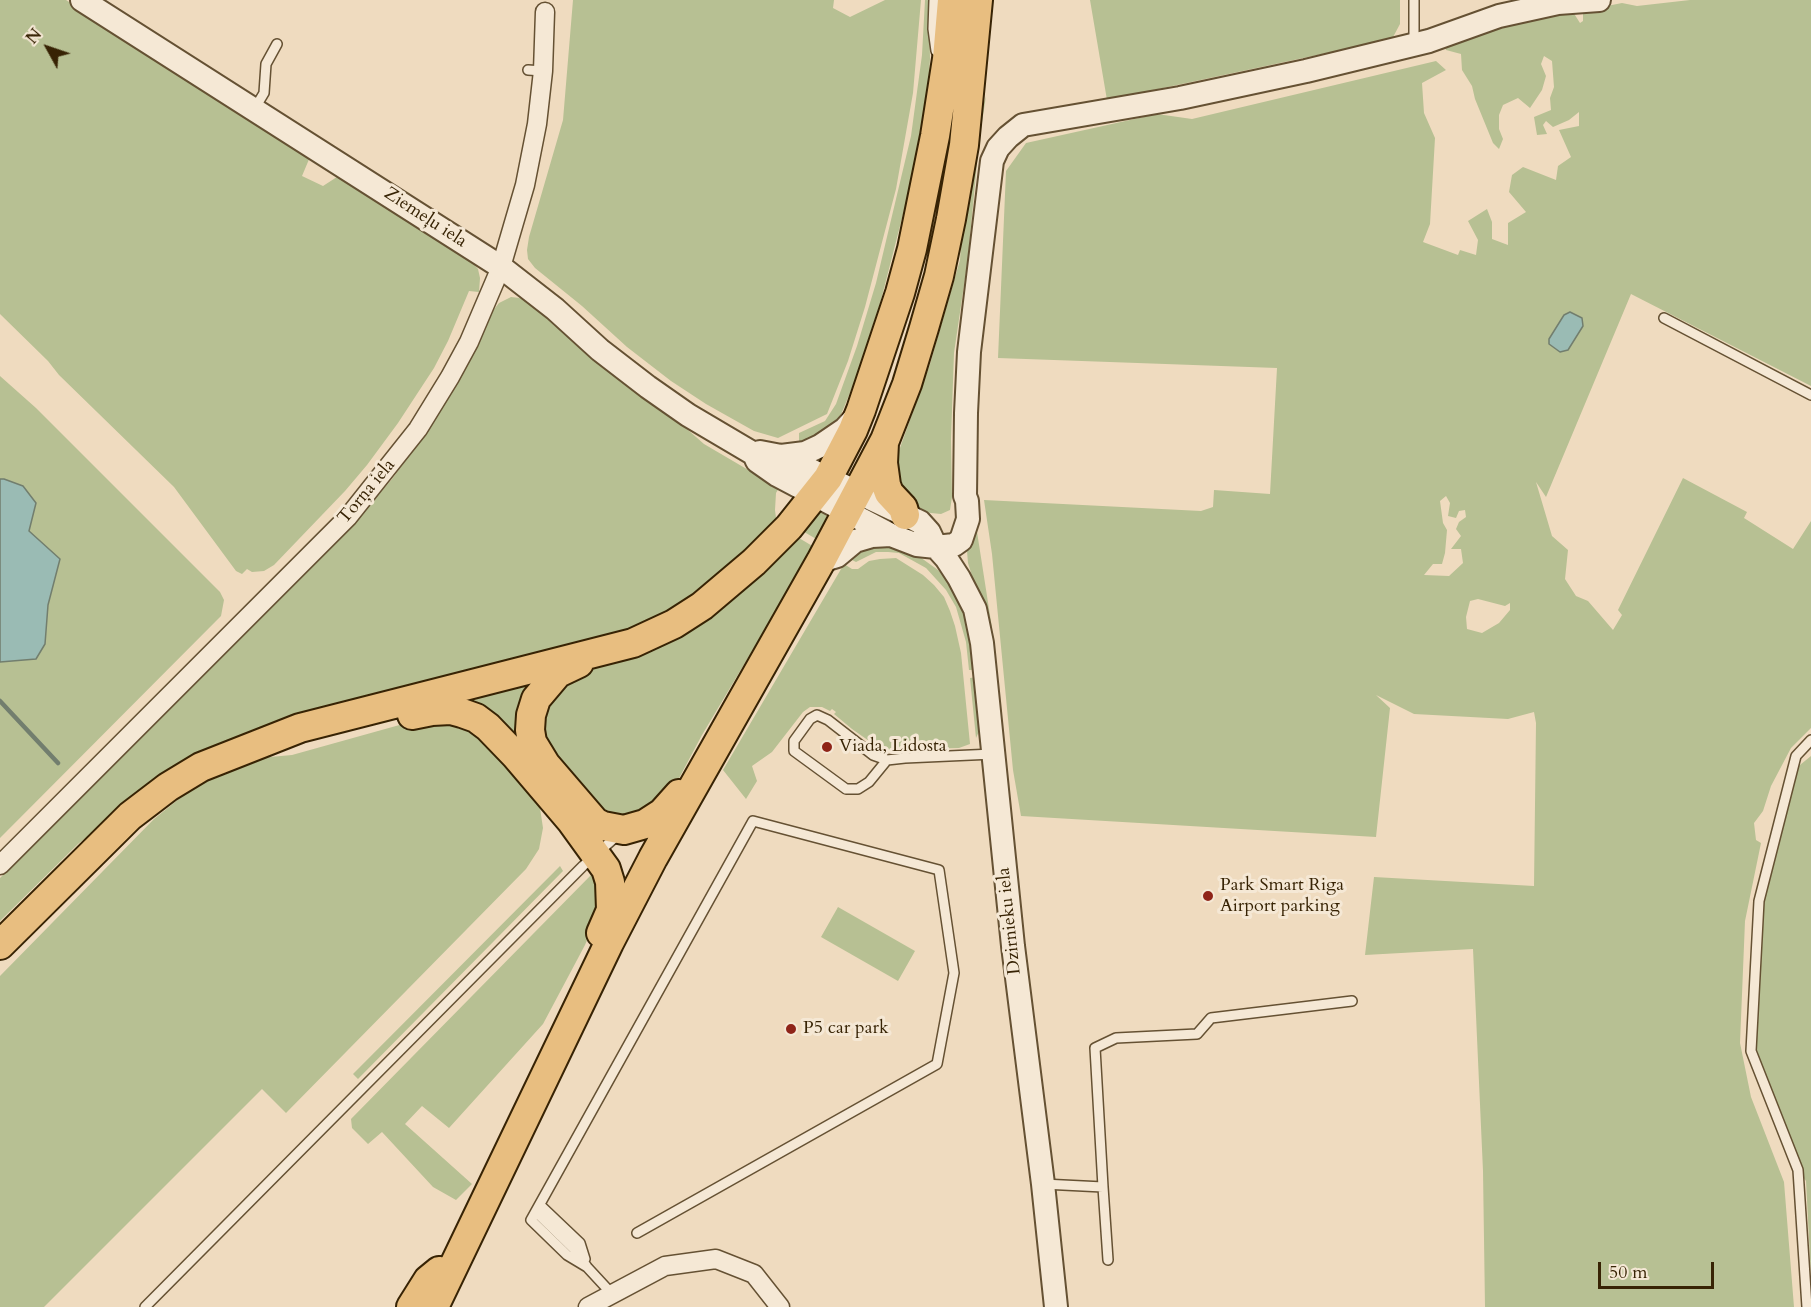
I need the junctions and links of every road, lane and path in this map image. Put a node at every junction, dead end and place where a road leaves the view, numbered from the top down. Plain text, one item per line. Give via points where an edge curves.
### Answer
1 (82, 0) edge
2 (934, 0) edge
3 (952, 0) edge
4 (978, 0) edge
5 (988, 0) edge
6 (1414, 0) edge
7 (1599, 0) edge
8 (545, 12) dead end
9 (277, 44) dead end
10 (1414, 45) junction
11 (974, 54) junction
12 (941, 96) junction
13 (253, 110) junction
14 (501, 267) junction
15 (1664, 318) dead end
16 (1811, 395) edge
17 (858, 416) junction
18 (885, 440) junction
19 (754, 454) junction
20 (781, 456) junction
21 (821, 487) junction
22 (852, 503) junction
23 (898, 525) junction
24 (936, 547) junction
25 (821, 561) junction
26 (605, 650) junction
27 (1811, 740) edge
28 (261, 744) junction
29 (993, 754) junction
30 (887, 760) junction
31 (704, 768) junction
32 (595, 822) junction
33 (624, 830) junction
34 (596, 856) junction
35 (0, 865) edge
36 (38, 905) junction
37 (0, 936) edge
38 (0, 945) edge
39 (1352, 1001) dead end
40 (543, 1078) junction
41 (1043, 1184) junction
42 (1104, 1187) junction
43 (536, 1212) junction
44 (637, 1233) dead end
45 (460, 1252) junction
46 (1108, 1260) dead end
47 (587, 1267) junction
48 (612, 1294) junction
49 (145, 1307) edge
50 (411, 1307) edge
51 (434, 1307) edge
52 (588, 1307) edge
53 (780, 1307) edge
54 (1056, 1307) edge
55 (1807, 1307) edge

1 - 13 street, Ziemeļu iela
2 - 12 lane via 933,29
3 - 12 main road
4 - 11 main road
5 - 11 lane
6 - 10 lane
7 - 10 street via 1558,3 1499,16
8 - 14 street, Torņa iela via 536,71 537,124 525,185
9 - 13 lane via 266,64 264,93
10 - 24 street via 1180,98 1023,125 1008,137 992,161 988,185 969,352 965,496 958,517
11 - 18 main road via 964,145 939,276 907,384
12 - 17 main road via 912,249
13 - 14 street, Ziemeļu iela
14 - 19 street, Ziemeļu iela via 648,387
14 - 35 street, Torņa iela via 450,377 418,429 376,484 341,525
15 - 16 lane
17 - 20 street via 820,446 805,453
17 - 21 main road
18 - 22 main road
18 - 23 main road via 886,485 903,508
19 - 20 street, Ziemeļu iela
19 - 21 street, Ziemeļu iela via 764,466
20 - 21 street, Ziemeļu iela
21 - 22 street, Dzirnieku iela
21 - 26 main road via 789,527 702,606 633,643
22 - 23 street, Dzirnieku iela
22 - 25 main road
23 - 24 street, Dzirnieku iela via 920,522
23 - 25 street via 855,541 837,556
24 - 29 street, Dzirnieku iela via 975,609
25 - 31 main road
26 - 28 main road via 300,728
26 - 32 main road via 558,673 536,699 530,730 537,752
27 - 55 lane via 1796,756 1759,901 1751,1051 1797,1170
28 - 34 main road via 302,743 432,711 462,712 488,727 515,755
28 - 36 main road via 201,767 149,801
29 - 30 lane
29 - 41 street, Dzirnieku iela via 1026,1064
30 - 30 lane via 873,755 817,715 794,741 794,752 846,789 858,789 869,782
31 - 33 main road via 662,813 645,824
31 - 40 main road via 653,858
32 - 33 main road
32 - 34 lane
33 - 34 lane
34 - 40 main road via 610,882 611,910 548,1042
34 - 49 lane
36 - 37 lane
36 - 38 main road
39 - 42 lane via 1211,1018 1197,1034 1116,1038 1095,1048
40 - 45 main road
41 - 42 lane
41 - 54 street, Dzirnieku iela
42 - 46 lane
43 - 44 lane via 753,821 939,870 954,973 937,1064
43 - 47 lane via 567,1255
43 - 47 lane via 580,1243
45 - 50 main road via 428,1280
45 - 51 main road
47 - 48 lane
48 - 52 street
48 - 53 street via 665,1266 716,1259 754,1274

